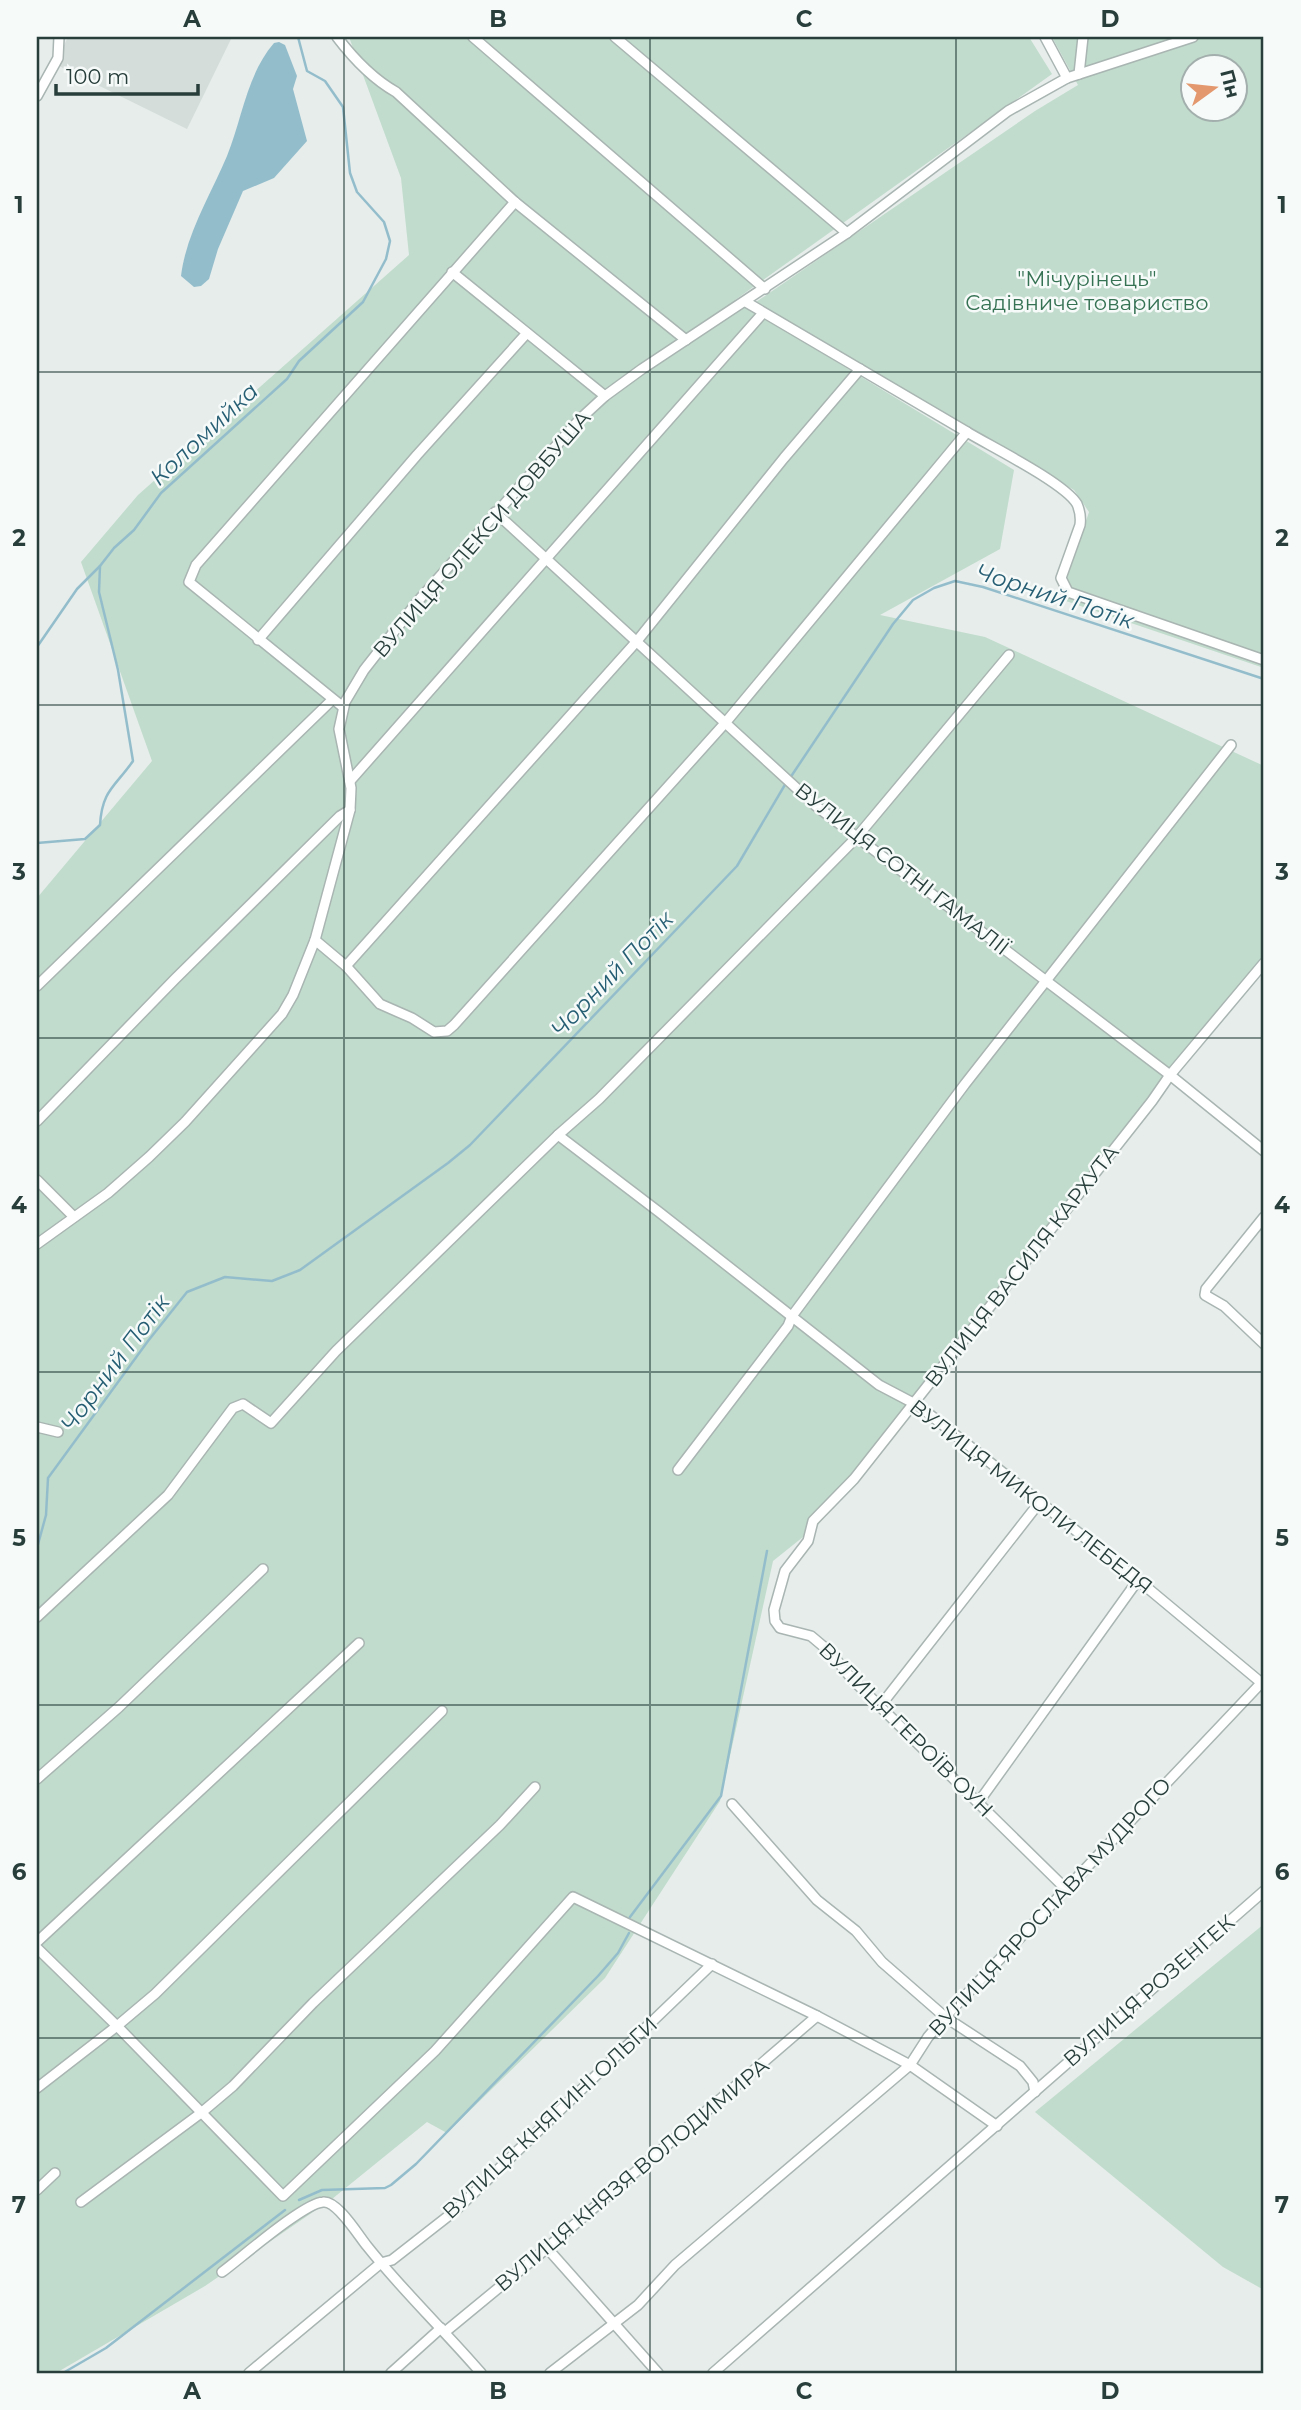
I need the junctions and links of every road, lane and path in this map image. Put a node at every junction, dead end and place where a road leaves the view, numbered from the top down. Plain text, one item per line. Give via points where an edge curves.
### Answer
1 (59, 37) edge
2 (337, 37) edge
3 (473, 37) edge
4 (615, 37) edge
5 (1045, 37) edge
6 (1083, 37) edge
7 (1194, 37) edge
8 (1079, 74) junction
9 (1067, 78) junction
10 (37, 96) edge
11 (514, 202) junction
12 (847, 233) junction
13 (452, 272) junction
14 (765, 289) junction
15 (746, 302) junction
16 (763, 313) junction
17 (527, 333) junction
18 (686, 340) junction
19 (860, 369) junction
20 (605, 396) junction
21 (967, 432) junction
22 (495, 512) junction
23 (547, 559) junction
24 (258, 640) junction
25 (637, 641) junction
26 (1009, 655) dead end
27 (1264, 660) edge
28 (332, 699) junction
29 (343, 707) junction
30 (726, 722) junction
31 (1231, 745) dead end
32 (350, 781) junction
33 (350, 810) junction
34 (856, 838) junction
35 (315, 940) junction
36 (1264, 963) edge
37 (346, 967) junction
38 (1046, 981) junction
39 (37, 985) edge
40 (1170, 1075) junction
41 (37, 1121) edge
42 (558, 1135) junction
43 (1264, 1150) edge
44 (37, 1180) edge
45 (74, 1217) junction
46 (1264, 1217) edge
47 (37, 1244) edge
48 (792, 1316) junction
49 (1264, 1344) edge
50 (914, 1403) junction
51 (37, 1427) edge
52 (58, 1432) dead end
53 (678, 1470) dead end
54 (1039, 1503) junction
55 (263, 1569) dead end
56 (785, 1571) joint
57 (1138, 1580) junction
58 (37, 1617) edge
59 (359, 1643) dead end
60 (1263, 1683) edge
61 (881, 1705) junction
62 (442, 1711) dead end
63 (37, 1779) edge
64 (535, 1787) dead end
65 (978, 1803) junction
66 (732, 1804) dead end
67 (1066, 1890) junction
68 (1264, 1891) edge
69 (37, 1942) edge
70 (37, 1948) edge
71 (712, 1964) junction
72 (817, 2017) junction
73 (945, 2017) junction
74 (117, 2026) junction
75 (910, 2066) junction
76 (37, 2088) edge
77 (1035, 2092) junction
78 (201, 2113) junction
79 (997, 2126) junction
80 (55, 2174) dead end
81 (37, 2190) edge
82 (81, 2202) dead end
83 (547, 2248) junction
84 (381, 2263) junction
85 (222, 2272) dead end
86 (613, 2324) junction
87 (443, 2330) junction
88 (249, 2373) edge
89 (391, 2373) edge
90 (481, 2373) edge
91 (550, 2373) edge
92 (658, 2373) edge
93 (712, 2373) edge

1 - 10 street via 58,58
2 - 11 street via 382,84
3 - 14 street
4 - 12 street
5 - 9 street
6 - 8 street
7 - 8 street, ВУЛИЦЯ ОЛЕКСИ ДОВБУША
8 - 9 street, ВУЛИЦЯ ОЛЕКСИ ДОВБУША
9 - 12 street, ВУЛИЦЯ ОЛЕКСИ ДОВБУША via 997,118
11 - 13 street
11 - 18 street
12 - 14 street, ВУЛИЦЯ ОЛЕКСИ ДОВБУША
13 - 17 street
13 - 24 street via 196,565 189,582
14 - 15 street, ВУЛИЦЯ ОЛЕКСИ ДОВБУША
15 - 16 street
15 - 18 street, ВУЛИЦЯ ОЛЕКСИ ДОВБУША
16 - 19 street
16 - 23 street
17 - 20 street
17 - 24 street
18 - 20 street, ВУЛИЦЯ ОЛЕКСИ ДОВБУША
19 - 21 street
19 - 25 street
20 - 22 street, ВУЛИЦЯ ОЛЕКСИ ДОВБУША
21 - 27 street via 1059,486 1077,504 1080,526 1061,578 1068,592
21 - 30 street
22 - 23 street, ВУЛИЦЯ СОТНІ ГАМАЛІЇ
22 - 29 street, ВУЛИЦЯ ОЛЕКСИ ДОВБУША via 364,670
23 - 25 street, ВУЛИЦЯ СОТНІ ГАМАЛІЇ
23 - 32 street
24 - 28 street
25 - 30 street, ВУЛИЦЯ СОТНІ ГАМАЛІЇ
25 - 37 street
26 - 34 street
28 - 29 street
28 - 39 street
29 - 32 street, ВУЛИЦЯ ОЛЕКСИ ДОВБУША via 340,741
30 - 34 street, ВУЛИЦЯ СОТНІ ГАМАЛІЇ
30 - 37 street via 447,1031 433,1032 380,1004
31 - 38 street
32 - 33 street, ВУЛИЦЯ ОЛЕКСИ ДОВБУША
33 - 35 street, ВУЛИЦЯ ОЛЕКСИ ДОВБУША
33 - 41 street
34 - 38 street, ВУЛИЦЯ СОТНІ ГАМАЛІЇ
34 - 42 street
35 - 37 street
35 - 45 street, ВУЛИЦЯ ОЛЕКСИ ДОВБУША via 277,1021 149,1157
36 - 40 street, ВУЛИЦЯ ВАСИЛЯ КАРХУТА
38 - 40 street, ВУЛИЦЯ СОТНІ ГАМАЛІЇ
38 - 48 street
40 - 43 street, ВУЛИЦЯ СОТНІ ГАМАЛІЇ
40 - 50 street, ВУЛИЦЯ ВАСИЛЯ КАРХУТА
42 - 48 street, ВУЛИЦЯ МИКОЛИ ЛЕБЕДЯ
42 - 58 street via 336,1351 271,1423 243,1404 233,1408 168,1495
44 - 45 street
45 - 47 street, ВУЛИЦЯ ОЛЕКСИ ДОВБУША
46 - 49 street via 1205,1295 1224,1306
48 - 50 street, ВУЛИЦЯ МИКОЛИ ЛЕБЕДЯ via 879,1385
48 - 53 street
50 - 54 street, ВУЛИЦЯ МИКОЛИ ЛЕБЕДЯ
50 - 56 street, ВУЛИЦЯ ВАСИЛЯ КАРХУТА via 848,1486 813,1521 808,1541
51 - 52 street
54 - 57 street, ВУЛИЦЯ МИКОЛИ ЛЕБЕДЯ
54 - 61 street
55 - 63 street
56 - 61 street, ВУЛИЦЯ ГЕРОЇВ ОУН via 774,1610 777,1623 783,1630 814,1638
57 - 60 street, ВУЛИЦЯ МИКОЛИ ЛЕБЕДЯ
57 - 65 street
59 - 69 street
60 - 67 street, ВУЛИЦЯ ЯРОСЛАВА МУДРОГО
61 - 65 street, ВУЛИЦЯ ГЕРОЇВ ОУН
62 - 74 street via 265,1888
64 - 78 street
65 - 67 street, ВУЛИЦЯ ГЕРОЇВ ОУН
66 - 73 street via 817,1900
67 - 73 street, ВУЛИЦЯ ЯРОСЛАВА МУДРОГО
68 - 77 street, ВУЛИЦЯ РОЗЕНГЕК
70 - 74 street
71 - 72 street
71 - 78 street via 573,1898 435,2051 283,2196
71 - 84 street, ВУЛИЦЯ КНЯГИНІ ОЛЬГИ via 456,2210 392,2260
72 - 75 street
72 - 83 street, ВУЛИЦЯ КНЯЗЯ ВОЛОДИМИРА
73 - 75 street, ВУЛИЦЯ ЯРОСЛАВА МУДРОГО
73 - 77 street via 1020,2066
74 - 76 street
74 - 78 street
75 - 79 street
75 - 86 street, ВУЛИЦЯ ЯРОСЛАВА МУДРОГО via 675,2265 639,2305
77 - 79 street, ВУЛИЦЯ РОЗЕНГЕК
78 - 82 street
79 - 93 street, ВУЛИЦЯ РОЗЕНГЕК
80 - 81 street
83 - 86 street
83 - 87 street, ВУЛИЦЯ КНЯЗЯ ВОЛОДИМИРА
84 - 85 street via 333,2205 320,2202
84 - 87 street
84 - 88 street, ВУЛИЦЯ КНЯГИНІ ОЛЬГИ
86 - 91 street, ВУЛИЦЯ ЯРОСЛАВА МУДРОГО
86 - 92 street
87 - 89 street, ВУЛИЦЯ КНЯЗЯ ВОЛОДИМИРА
87 - 90 street

